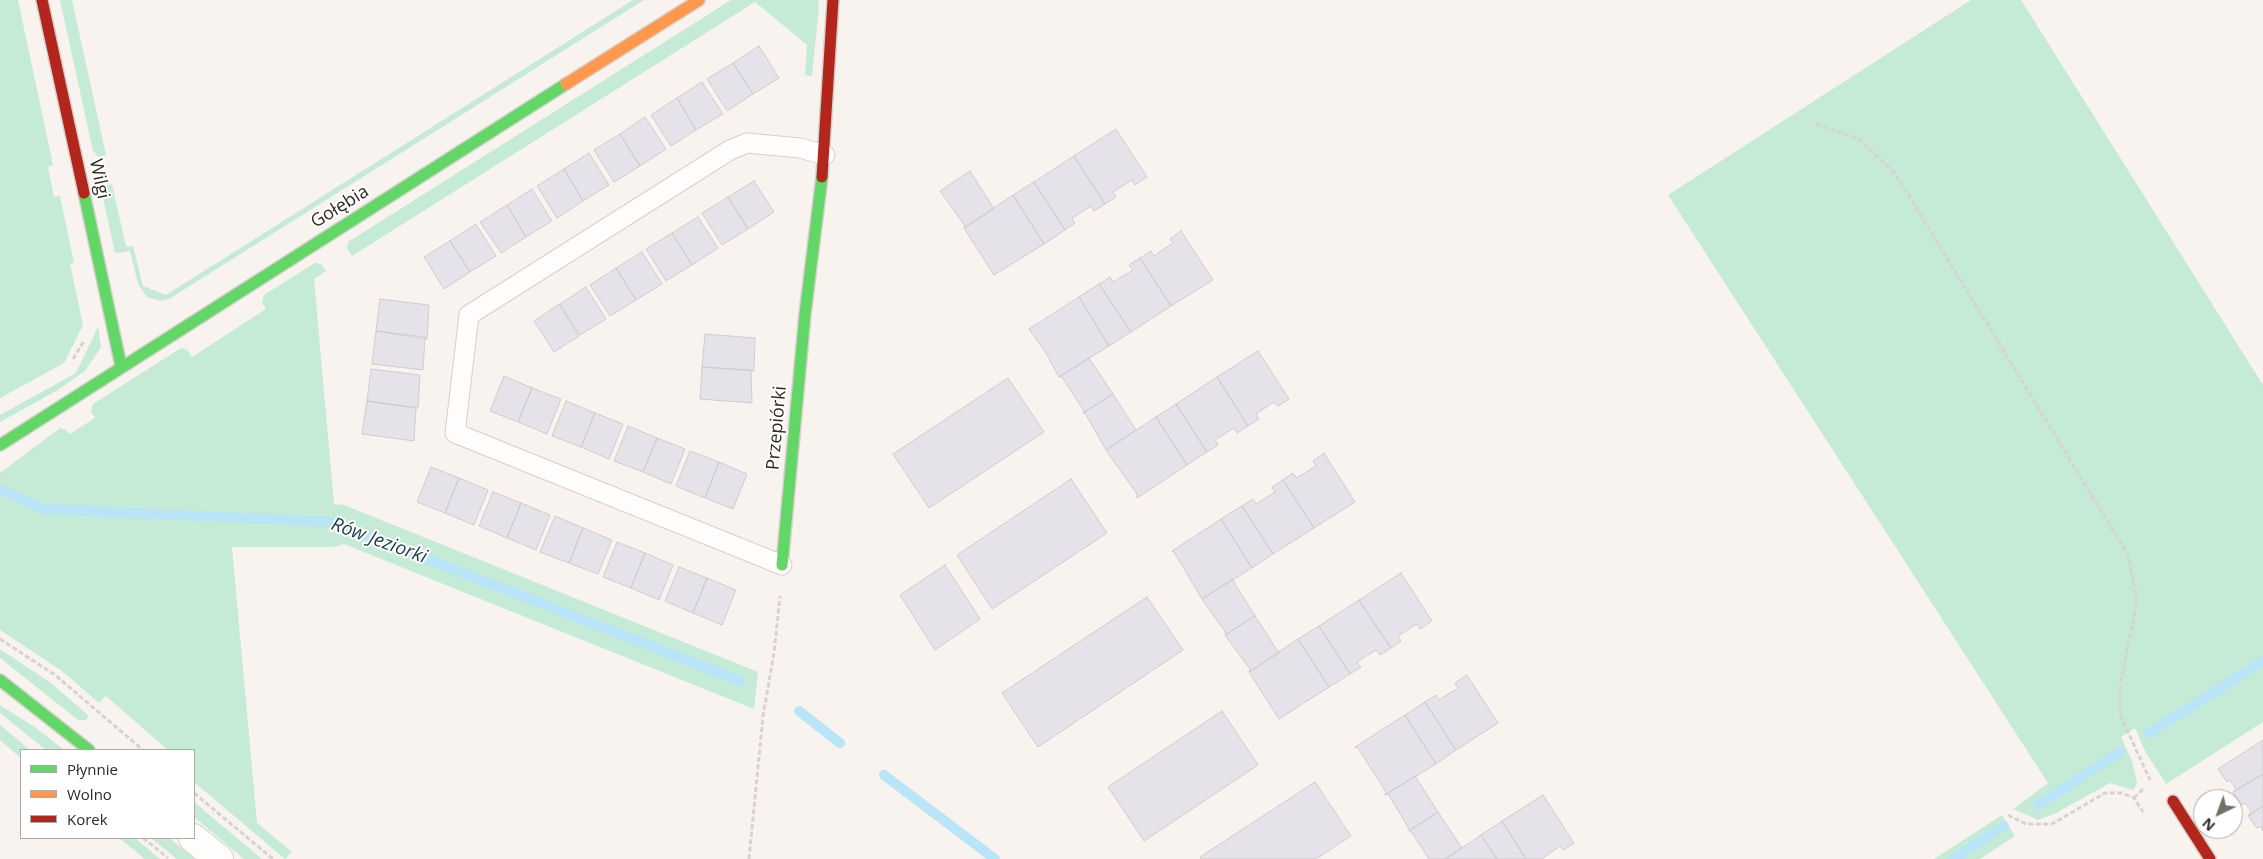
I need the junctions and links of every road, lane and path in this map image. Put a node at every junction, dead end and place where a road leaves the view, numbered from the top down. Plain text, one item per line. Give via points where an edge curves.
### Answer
1 (42, 0) edge
2 (699, 0) edge
3 (833, 0) edge
4 (1816, 124) dead end
5 (826, 155) junction
6 (87, 336) dead end
7 (69, 366) dead end
8 (120, 366) junction
9 (0, 445) edge
10 (782, 565) junction
11 (0, 640) edge
12 (0, 680) edge
13 (88, 749) edge
14 (142, 749) edge
15 (195, 794) edge
16 (2173, 801) dead end
17 (2008, 815) dead end
18 (144, 839) edge
19 (195, 839) edge
20 (169, 859) edge
21 (219, 859) edge
22 (273, 859) edge
23 (749, 859) edge
24 (2210, 859) edge

1 - 8 street, Wilgi
2 - 8 street, Gołębia
3 - 5 street, Przepiórki
4 - 17 path via 1859,139 1895,173 2128,555 2137,600 2121,680 2120,714 2150,781 2134,798 2122,793 2105,793 2052,824 2026,824
5 - 10 street, Przepiórki via 805,314
5 - 10 lane via 800,148 747,143 730,150 469,315 455,433
6 - 7 path
8 - 9 street, Gołębia
10 - 23 path
11 - 14 path via 55,675
12 - 13 street
15 - 22 path
16 - 24 street
18 - 20 path
19 - 21 street

